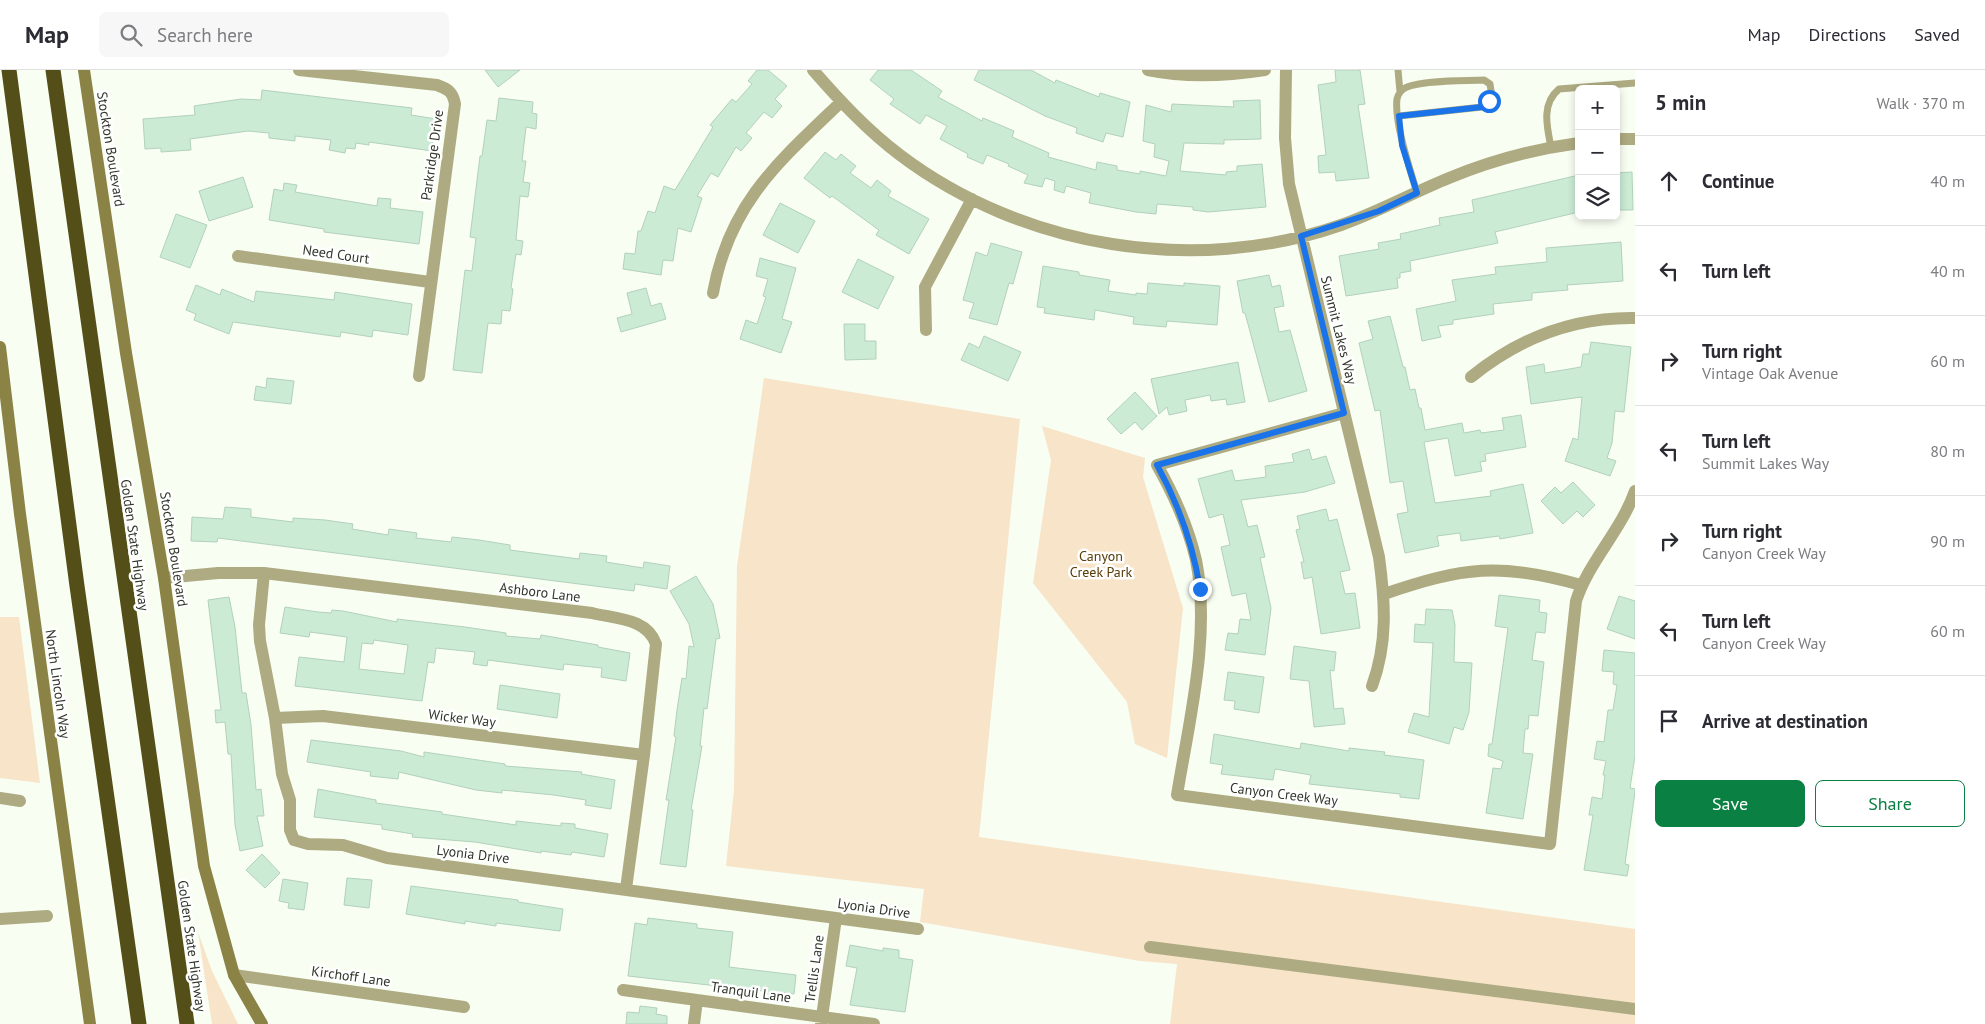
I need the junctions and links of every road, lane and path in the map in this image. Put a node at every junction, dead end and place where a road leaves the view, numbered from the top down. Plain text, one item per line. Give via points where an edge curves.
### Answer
1 (9, 70) edge
2 (53, 70) edge
3 (84, 70) edge
4 (299, 70) edge
5 (813, 70) edge
6 (1148, 70) edge
7 (1265, 70) edge
8 (1286, 70) edge
9 (1398, 70) edge
10 (1635, 83) edge
11 (1400, 92) junction
12 (841, 102) junction
13 (1399, 116) junction
14 (1635, 139) edge
15 (1620, 140) edge
16 (1575, 144) edge
17 (1551, 148) junction
18 (1417, 193) junction
19 (972, 199) junction
20 (1301, 236) junction
21 (238, 256) dead end
22 (430, 282) junction
23 (713, 293) dead end
24 (1635, 318) edge
25 (926, 330) dead end
26 (0, 347) edge
27 (418, 376) dead end
28 (1471, 376) dead end
29 (3, 403) edge
30 (1344, 413) junction
31 (1635, 491) edge
32 (264, 573) junction
33 (164, 578) junction
34 (1581, 585) junction
35 (1384, 594) junction
36 (1372, 686) dead end
37 (275, 718) junction
38 (644, 755) junction
39 (0, 798) edge
40 (20, 801) dead end
41 (626, 889) junction
42 (47, 916) dead end
43 (0, 918) edge
44 (836, 918) junction
45 (918, 929) dead end
46 (1150, 947) dead end
47 (234, 975) junction
48 (623, 990) dead end
49 (697, 1000) junction
50 (464, 1007) dead end
51 (1635, 1009) edge
52 (821, 1020) edge
53 (90, 1024) edge
54 (139, 1024) edge
55 (186, 1024) edge
56 (262, 1024) edge
57 (694, 1024) edge
58 (874, 1024) edge

1 - 54 highway
2 - 55 highway, Golden State Highway
3 - 33 street, Stockton Boulevard via 126,353
4 - 22 street, Parkridge Drive via 437,85 448,89 454,96
5 - 12 street
6 - 7 street via 1217,75
8 - 20 street, Summit Lakes Way via 1286,159
9 - 11 lane
10 - 17 lane via 1559,89 1547,106
11 - 13 lane via 1397,98
11 - 13 lane via 1407,87 1484,80 1490,84 1492,97 1482,107
12 - 19 street via 901,156
12 - 23 street via 769,172 749,199 726,245
13 - 18 lane via 1402,145
14 - 15 street
16 - 17 street
17 - 18 street via 1491,162
18 - 20 street via 1347,223
19 - 20 street via 1050,230 1133,247 1216,250
19 - 25 street via 925,287
20 - 30 street, Summit Lakes Way
21 - 22 street, Need Court
22 - 27 street, Parkridge Drive
24 - 28 street via 1605,319 1557,328 1512,348
26 - 29 street, North Lincoln Way
29 - 53 street, North Lincoln Way
30 - 34 street, Canyon Creek Way via 1157,465 1186,527 1200,589 1199,652 1178,796 1550,844 1573,617
30 - 35 street, Summit Lakes Way via 1379,557
31 - 34 street, Canyon Creek Way via 1613,536
32 - 33 street, Ashboro Lane
32 - 37 street, Lyonia Drive via 260,641
32 - 38 street, Ashboro Lane via 592,613 644,625 656,644
33 - 47 street, Stockton Boulevard via 204,866
34 - 35 street via 1531,572 1483,570 1431,578
35 - 36 street, Summit Lakes Way via 1383,645
37 - 38 street, Wicker Way via 323,716
37 - 41 street, Lyonia Drive via 294,840 308,844 343,845 387,858
38 - 41 street, Ashboro Lane
39 - 40 street
41 - 44 street, Lyonia Drive
42 - 43 street
44 - 45 street, Lyonia Drive
44 - 52 street, Trellis Lane
46 - 51 street
47 - 50 street, Kirchoff Lane
47 - 56 street, Stockton Boulevard
48 - 49 street, Tranquil Lane
49 - 52 street, Tranquil Lane
49 - 57 street
52 - 58 street, Tranquil Lane

